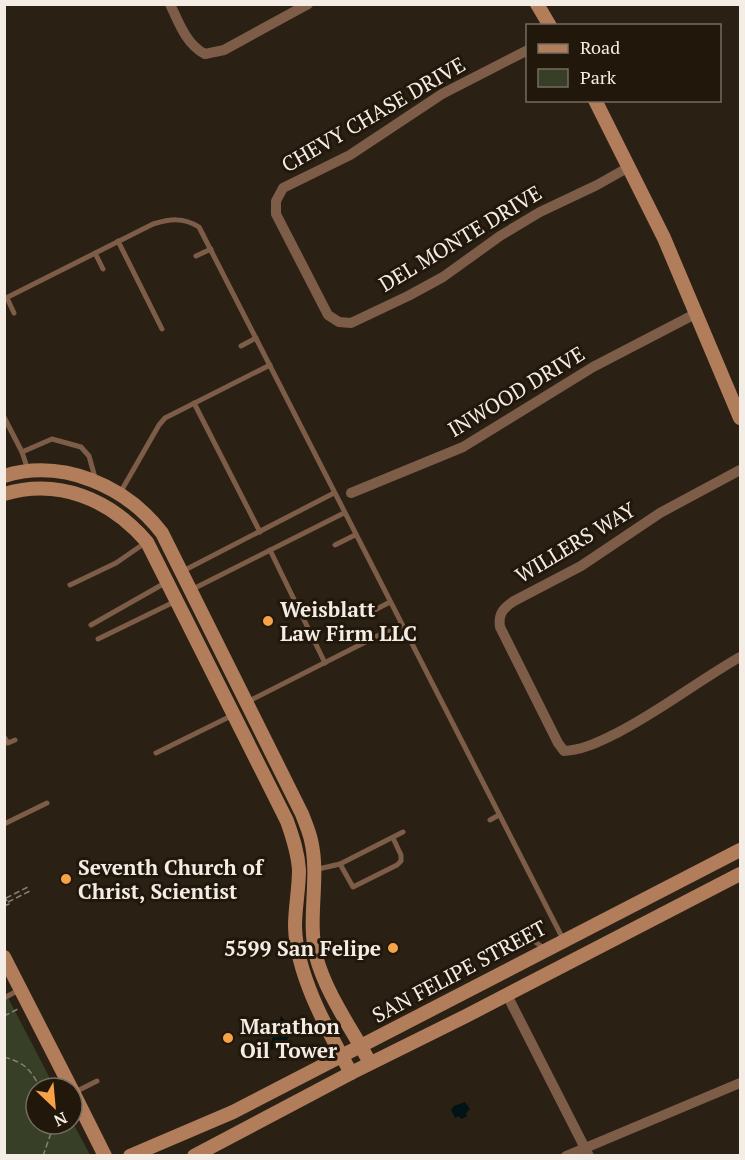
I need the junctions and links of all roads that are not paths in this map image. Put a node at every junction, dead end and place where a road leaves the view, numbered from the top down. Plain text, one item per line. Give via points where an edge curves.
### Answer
1 (170, 4) edge
2 (308, 4) edge
3 (537, 4) edge
4 (549, 24) edge
5 (526, 52) edge
6 (596, 102) edge
7 (629, 167) junction
8 (118, 241) junction
9 (211, 249) junction
10 (95, 253) junction
11 (196, 256) dead end
12 (302, 267) joint
13 (103, 268) dead end
14 (6, 299) edge
15 (14, 313) dead end
16 (697, 313) junction
17 (162, 329) dead end
18 (256, 338) junction
19 (241, 346) dead end
20 (270, 365) junction
21 (194, 403) junction
22 (4, 417) edge
23 (741, 418) edge
24 (22, 452) junction
25 (741, 470) edge
26 (29, 472) junction
27 (4, 476) edge
28 (97, 482) junction
29 (334, 493) junction
30 (351, 493) dead end
31 (4, 494) edge
32 (120, 494) junction
33 (112, 510) junction
34 (344, 513) junction
35 (260, 532) junction
36 (355, 535) junction
37 (147, 542) junction
38 (335, 545) dead end
39 (270, 550) junction
40 (182, 572) junction
41 (168, 582) junction
42 (70, 585) dead end
43 (191, 590) junction
44 (177, 600) junction
45 (390, 602) junction
46 (369, 613) dead end
47 (401, 624) junction
48 (91, 625) dead end
49 (98, 639) dead end
50 (416, 653) junction
51 (407, 657) dead end
52 (741, 657) edge
53 (325, 663) junction
54 (247, 703) junction
55 (234, 714) junction
56 (4, 736) edge
57 (15, 740) dead end
58 (156, 753) dead end
59 (47, 802) dead end
60 (499, 815) junction
61 (490, 820) dead end
62 (4, 824) edge
63 (403, 832) dead end
64 (393, 838) junction
65 (741, 850) edge
66 (340, 864) junction
67 (314, 870) junction
68 (299, 871) junction
69 (696, 873) junction
70 (741, 874) edge
71 (705, 892) junction
72 (527, 936) dead end
73 (564, 940) junction
74 (547, 950) junction
75 (4, 957) edge
76 (574, 959) junction
77 (21, 989) junction
78 (507, 995) junction
79 (4, 998) edge
80 (361, 1046) junction
81 (342, 1056) junction
82 (370, 1063) junction
83 (351, 1073) junction
84 (65, 1076) edge
85 (97, 1081) dead end
86 (741, 1083) edge
87 (84, 1086) edge
88 (84, 1114) edge
89 (587, 1151) edge
90 (105, 1155) edge
91 (130, 1155) edge
92 (192, 1155) edge
93 (566, 1155) edge

1 - 2 street via 185,36 205,54 224,50
3 - 4 street
5 - 12 street, CHEVY CHASE DRIVE via 442,94 350,155 283,188 276,201 276,214
6 - 7 street
7 - 12 street, DEL MONTE DRIVE via 540,212 417,292 351,323 328,315
7 - 16 street
8 - 9 lane via 153,224 177,219 199,227
8 - 10 lane
8 - 17 lane
9 - 11 lane
9 - 18 lane
10 - 13 lane
10 - 14 lane
14 - 15 lane
16 - 23 street
16 - 30 street, INWOOD DRIVE via 593,367 463,447
18 - 19 lane
18 - 20 lane
20 - 21 lane
20 - 29 lane
21 - 32 lane via 159,424
21 - 35 lane
22 - 24 lane
24 - 26 lane
24 - 28 lane via 52,439 81,447 89,456
25 - 52 street, WILLERS WAY via 660,513 581,566 505,607 499,618 528,685 564,751 596,743 636,723
26 - 27 street
26 - 28 street via 52,471
28 - 32 street
29 - 34 lane
29 - 35 lane
31 - 33 street via 36,488 72,492
32 - 33 street
32 - 40 street via 162,532
33 - 37 street
34 - 36 lane
34 - 39 lane
35 - 40 lane
36 - 38 lane
36 - 45 lane
37 - 41 street
37 - 42 lane via 123,559
39 - 43 lane
39 - 53 lane
40 - 43 street
41 - 44 street
41 - 48 lane
43 - 54 street
44 - 49 lane
44 - 55 street
45 - 46 lane
45 - 47 lane
47 - 50 lane
47 - 53 lane
50 - 51 lane
50 - 60 lane
53 - 54 lane
54 - 55 street
54 - 67 street via 302,814 311,840
55 - 58 lane
55 - 68 street via 287,821
56 - 57 lane via 8,743
59 - 62 lane
60 - 61 lane
60 - 73 lane
63 - 64 lane
64 - 66 lane
64 - 66 lane via 402,861 353,887
65 - 69 street, SAN FELIPE STREET
66 - 67 lane
67 - 68 street
67 - 80 street via 312,927 316,956 328,987
68 - 81 street via 295,927 301,960 311,993
69 - 71 street
69 - 73 street, SAN FELIPE STREET
70 - 71 street, SAN FELIPE STREET
71 - 76 street, SAN FELIPE STREET
72 - 74 lane
73 - 74 street, SAN FELIPE STREET
73 - 76 street
74 - 80 street, SAN FELIPE STREET
75 - 77 street
76 - 78 street, SAN FELIPE STREET
77 - 79 lane
77 - 84 street
78 - 82 street, SAN FELIPE STREET
78 - 89 street
80 - 81 street, SAN FELIPE STREET
80 - 82 street
81 - 83 street
81 - 91 street, SAN FELIPE STREET via 233,1112
82 - 83 street, SAN FELIPE STREET
83 - 92 street, SAN FELIPE STREET
85 - 87 lane
86 - 89 street
88 - 90 street
89 - 93 street

